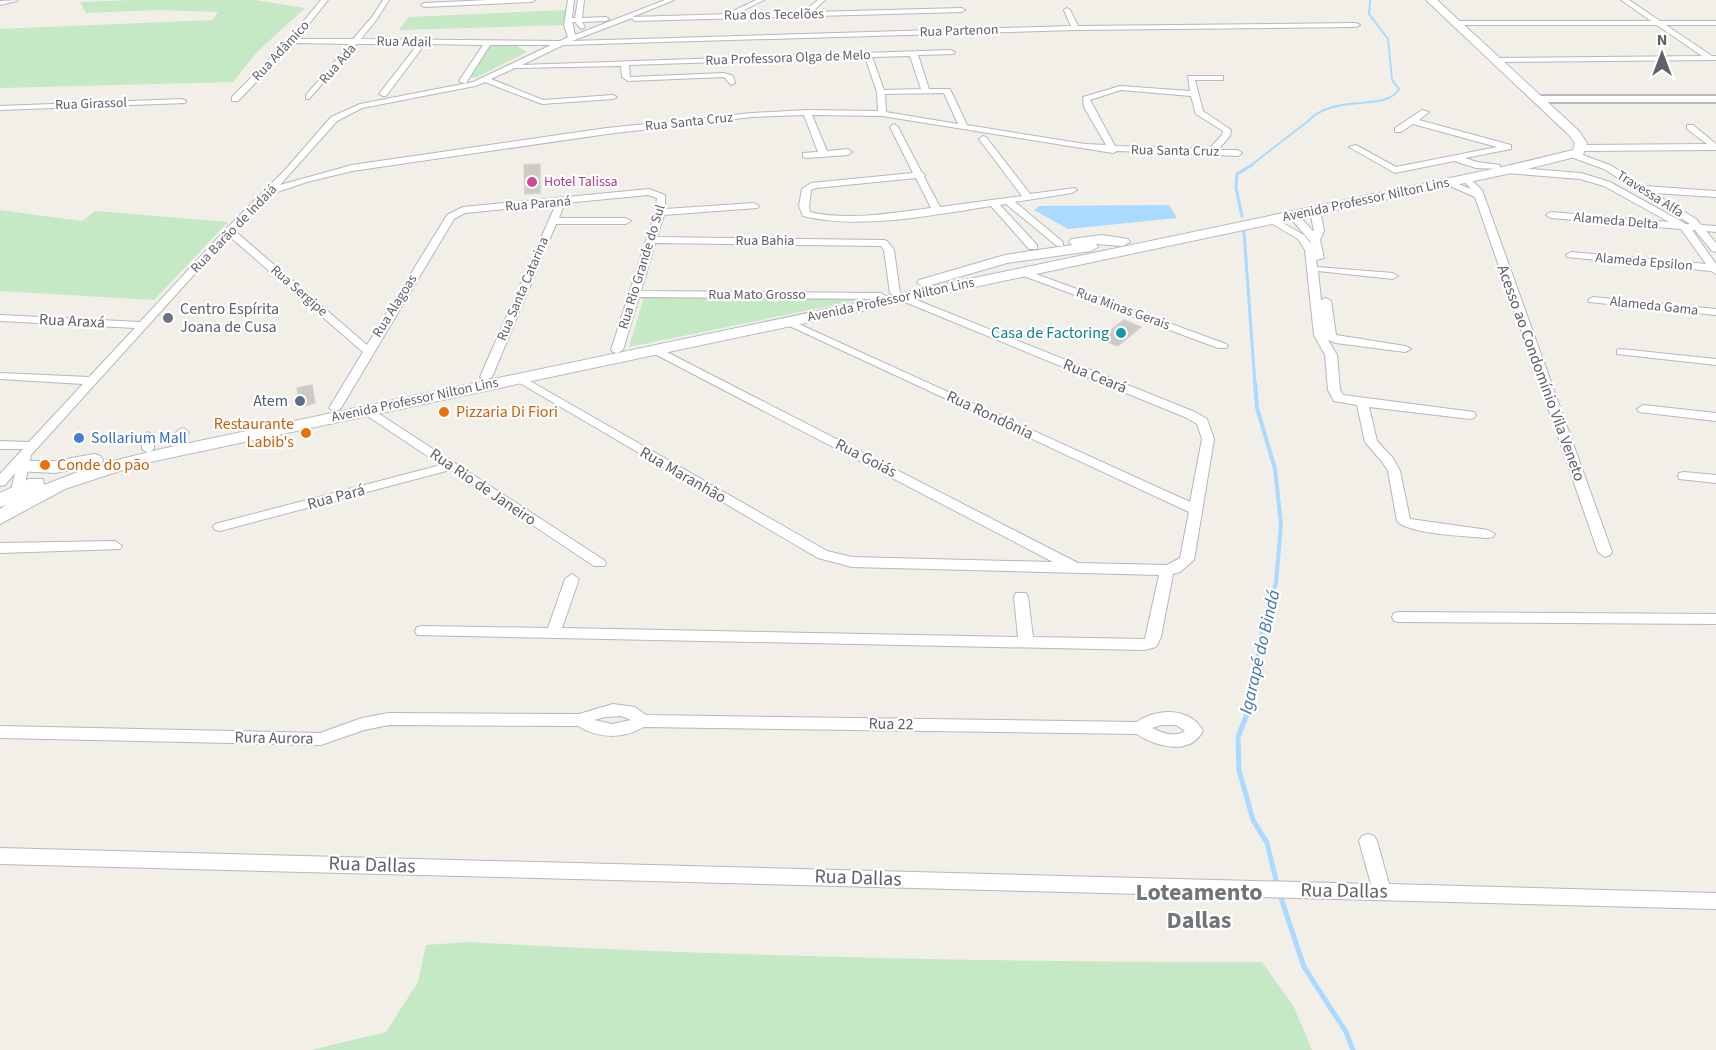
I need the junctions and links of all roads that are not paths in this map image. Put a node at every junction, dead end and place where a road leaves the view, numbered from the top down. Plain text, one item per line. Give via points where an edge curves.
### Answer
1 (15, 0) edge
2 (325, 0) edge
3 (386, 0) edge
4 (532, 0) edge
5 (571, 0) edge
6 (581, 0) edge
7 (671, 0) edge
8 (761, 0) edge
9 (822, 0) edge
10 (893, 0) edge
11 (959, 0) edge
12 (1422, 0) edge
13 (1431, 0) edge
14 (1624, 0) edge
15 (0, 3) edge
16 (424, 4) dead end
17 (951, 10) junction
18 (962, 10) dead end
19 (1067, 10) dead end
20 (881, 12) junction
21 (805, 14) junction
22 (727, 16) junction
23 (606, 19) dead end
24 (623, 19) junction
25 (568, 20) junction
26 (578, 20) junction
27 (1655, 22) junction
28 (1455, 23) junction
29 (1716, 23) edge
30 (1356, 25) dead end
31 (1075, 27) junction
32 (587, 33) junction
33 (572, 39) junction
34 (292, 41) junction
35 (357, 41) junction
36 (515, 41) junction
37 (423, 42) junction
38 (488, 42) junction
39 (562, 43) junction
40 (951, 52) dead end
41 (541, 53) junction
42 (914, 55) dead end
43 (868, 56) junction
44 (1496, 60) junction
45 (1714, 60) edge
46 (626, 63) junction
47 (513, 68) junction
48 (1220, 78) dead end
49 (486, 80) junction
50 (463, 81) dead end
51 (731, 83) dead end
52 (926, 91) junction
53 (885, 92) dead end
54 (383, 94) dead end
55 (1196, 94) junction
56 (309, 97) dead end
57 (612, 97) dead end
58 (235, 99) dead end
59 (1538, 99) junction
60 (1716, 99) edge
61 (182, 101) dead end
62 (0, 108) edge
63 (807, 112) junction
64 (1425, 112) dead end
65 (882, 114) junction
66 (1413, 121) junction
67 (1454, 121) dead end
68 (894, 127) dead end
69 (1690, 127) dead end
70 (964, 128) junction
71 (1398, 130) dead end
72 (1445, 130) junction
73 (983, 139) dead end
74 (1353, 147) dead end
75 (1716, 147) edge
76 (1113, 150) junction
77 (1578, 151) junction
78 (848, 152) dead end
79 (1211, 152) junction
80 (823, 153) junction
81 (1238, 153) dead end
82 (806, 155) dead end
83 (1452, 159) junction
84 (1476, 165) junction
85 (1502, 169) junction
86 (1615, 174) junction
87 (921, 175) junction
88 (1456, 177) junction
89 (1594, 179) junction
90 (1640, 188) junction
91 (1072, 190) dead end
92 (1621, 191) junction
93 (269, 192) junction
94 (649, 192) joint
95 (1716, 194) edge
96 (1477, 195) junction
97 (1028, 198) junction
98 (1009, 201) junction
99 (561, 202) junction
100 (1662, 202) junction
101 (994, 204) junction
102 (754, 206) dead end
103 (1648, 206) junction
104 (463, 210) joint
105 (937, 210) junction
106 (1315, 210) junction
107 (660, 212) junction
108 (1551, 215) dead end
109 (1289, 216) junction
110 (1271, 220) junction
111 (553, 221) junction
112 (626, 221) dead end
113 (1243, 223) junction
114 (1014, 224) junction
115 (1684, 227) junction
116 (1041, 228) junction
117 (1701, 228) junction
118 (1716, 229) edge
119 (230, 231) junction
120 (1296, 234) junction
121 (652, 240) junction
122 (1315, 240) junction
123 (1124, 242) junction
124 (1060, 244) junction
125 (1033, 247) junction
126 (1716, 249) edge
127 (1571, 255) dead end
128 (1008, 258) junction
129 (977, 265) junction
130 (1321, 269) junction
131 (1715, 269) edge
132 (1022, 274) junction
133 (1393, 276) dead end
134 (993, 279) junction
135 (634, 294) junction
136 (893, 296) junction
137 (1593, 300) dead end
138 (1716, 312) edge
139 (0, 318) edge
140 (786, 321) junction
141 (144, 325) junction
142 (1222, 346) dead end
143 (1405, 349) dead end
144 (617, 350) junction
145 (655, 350) junction
146 (368, 351) junction
147 (1621, 352) dead end
148 (1716, 362) edge
149 (0, 376) edge
150 (486, 377) junction
151 (519, 379) junction
152 (93, 381) junction
153 (1362, 403) junction
154 (335, 408) junction
155 (1642, 409) dead end
156 (367, 410) junction
157 (1470, 415) dead end
158 (1716, 417) edge
159 (0, 445) edge
160 (27, 456) junction
161 (106, 458) junction
162 (452, 466) junction
163 (1684, 476) dead end
164 (1716, 479) edge
165 (0, 482) edge
166 (18, 490) junction
167 (0, 501) edge
168 (1194, 509) junction
169 (0, 518) edge
170 (220, 527) dead end
171 (1488, 534) dead end
172 (115, 546) dead end
173 (0, 548) edge
174 (1605, 552) dead end
175 (852, 562) joint
176 (599, 564) dead end
177 (1076, 567) junction
178 (1167, 570) junction
179 (572, 579) dead end
180 (1021, 597) dead end
181 (1399, 618) dead end
182 (1716, 619) edge
183 (422, 631) dead end
184 (553, 634) junction
185 (1026, 644) junction
186 (581, 720) joint
187 (1140, 728) dead end
188 (0, 732) edge
189 (1368, 841) dead end
190 (0, 856) edge
191 (1382, 892) junction
192 (1716, 901) edge

1 - 15 street
2 - 34 street, Rua Adâmico
3 - 35 street, Rua Ada
4 - 16 street
5 - 25 street
6 - 26 street
7 - 24 street, Rua Barão de Indaiá
8 - 22 street
9 - 21 street
10 - 20 street
11 - 17 street
12 - 85 main road, Avenida Professor Nilton Lins via 1544,114 1568,142 1555,154
13 - 28 main road
14 - 27 street
17 - 18 street, Rua dos Tecelões
17 - 20 street, Rua dos Tecelões
19 - 31 street
20 - 21 street, Rua dos Tecelões
21 - 22 street, Rua dos Tecelões
22 - 24 street, Rua dos Tecelões
23 - 26 street
24 - 32 street, Rua Barão de Indaiá
25 - 26 street
25 - 33 street
26 - 32 street
27 - 28 street
27 - 29 street
27 - 45 street
28 - 44 main road
30 - 31 street, Rua Partenon
31 - 39 street, Rua Partenon
32 - 33 street, Rua Barão de Indaiá
33 - 39 street, Rua Barão de Indaiá
34 - 35 street, Rua Adail
34 - 58 street, Rua Adâmico
35 - 37 street, Rua Adail
35 - 56 street, Rua Ada
36 - 38 street, Rua Adail
36 - 39 street, Rua Adail
36 - 41 street, Rua Adail
37 - 38 street, Rua Adail
37 - 54 street
38 - 50 street
39 - 41 street, Rua Barão de Indaiá
40 - 43 street, Rua Professora Olga de Melo
41 - 47 street, Rua Barão de Indaiá
42 - 52 street
43 - 46 street, Rua Professora Olga de Melo
43 - 65 street via 881,92
44 - 45 street
44 - 59 main road
46 - 47 street, Rua Professora Olga de Melo
46 - 51 street, Rua Professora Olga de Melo via 628,79 727,75
47 - 49 street, Rua Barão de Indaiá
48 - 55 street via 1191,78
49 - 57 street via 542,102
49 - 93 street, Rua Barão de Indaiá via 464,88 380,101 345,111
52 - 53 street
52 - 70 street via 947,90
55 - 76 street, Rua Santa Cruz via 1120,88 1089,97 1088,107
55 - 79 street via 1199,112 1227,130
59 - 60 street
59 - 77 main road via 1575,134
61 - 62 street, Rua Girassol
63 - 65 street, Rua Santa Cruz
63 - 80 street
63 - 93 street, Rua Santa Cruz via 619,130 352,168
64 - 66 street
65 - 70 street, Rua Santa Cruz
66 - 71 street
66 - 72 street
67 - 72 street
68 - 87 street
69 - 75 street
70 - 76 street, Rua Santa Cruz
72 - 83 street via 1508,147
73 - 97 street
74 - 83 street via 1395,170
75 - 77 street
76 - 79 street, Rua Santa Cruz
77 - 85 main road, Avenida Professor Nilton Lins
77 - 86 street, Travessa Alfa
78 - 80 street
79 - 81 street, Rua Santa Cruz
80 - 82 street
83 - 84 street
83 - 88 street, Acesso ao Condomínio Vila Veneto
84 - 85 street
84 - 88 street
85 - 88 main road, Avenida Professor Nilton Lins
85 - 89 street
86 - 89 street
86 - 90 street, Travessa Alfa
87 - 105 street
87 - 105 street via 814,185 807,189 806,214 840,218
88 - 96 street
88 - 96 street, Acesso ao Condomínio Vila Veneto via 1475,186
88 - 106 main road, Avenida Professor Nilton Lins
88 - 113 main road, Avenida Professor Nilton Lins
89 - 92 street
90 - 92 street
90 - 95 street
90 - 100 street, Travessa Alfa
91 - 97 street
92 - 103 street
93 - 119 street, Rua Barão de Indaiá
94 - 99 street, Rua Paraná
94 - 107 street, Rua Rio Grande do Sul via 662,197
96 - 174 street, Acesso ao Condomínio Vila Veneto
97 - 98 street
98 - 101 street
98 - 116 street
99 - 104 street, Rua Paraná
99 - 111 street, Rua Santa Catarina
100 - 103 street
100 - 117 street, Travessa Alfa
101 - 105 street
101 - 114 street
102 - 107 street
103 - 115 street
104 - 146 street, Rua Alagoas via 450,217
106 - 109 main road, Avenida Professor Nilton Lins
106 - 122 street via 1319,231
107 - 121 street, Rua Rio Grande do Sul
108 - 115 street, Alameda Delta
109 - 110 main road, Avenida Professor Nilton Lins
109 - 120 street
109 - 122 street
110 - 113 main road, Avenida Professor Nilton Lins
110 - 120 street
111 - 112 street
111 - 150 street, Rua Santa Catarina
113 - 123 main road, Avenida Professor Nilton Lins
113 - 132 main road, Avenida Professor Nilton Lins
114 - 116 street
114 - 125 street
115 - 117 street, Alameda Delta
115 - 131 street
116 - 124 street
117 - 118 street, Alameda Delta
117 - 126 street, Travessa Alfa
119 - 141 street, Rua Barão de Indaiá
119 - 146 street, Rua Sergipe
120 - 153 street via 1306,243 1312,258 1320,335 1331,355 1334,390 1338,398
121 - 135 street, Rua Rio Grande do Sul
121 - 136 street, Rua Bahia via 878,242 888,246
122 - 130 street
123 - 124 main road via 1102,239
123 - 128 main road, Avenida Professor Nilton Lins
124 - 125 main road
125 - 128 main road
127 - 131 street, Alameda Epsilon
128 - 129 main road, Avenida Professor Nilton Lins
128 - 132 main road
129 - 134 main road
129 - 136 main road, Avenida Professor Nilton Lins
130 - 133 street
130 - 143 street via 1331,337
132 - 134 main road, Avenida Professor Nilton Lins
132 - 142 street, Rua Minas Gerais
134 - 136 main road, Avenida Professor Nilton Lins
135 - 136 street, Rua Mato Grosso
135 - 144 street, Rua Rio Grande do Sul
136 - 140 main road, Avenida Professor Nilton Lins
136 - 144 main road, Avenida Professor Nilton Lins
136 - 168 street, Rua Ceará via 1203,422 1208,440
137 - 138 street, Alameda Gama
139 - 141 street, Rua Araxá
140 - 145 main road, Avenida Professor Nilton Lins
140 - 168 street, Rua Rondônia
141 - 152 street, Rua Barão de Indaiá
144 - 150 main road, Avenida Professor Nilton Lins
145 - 151 main road, Avenida Professor Nilton Lins
145 - 177 street, Rua Goiás
146 - 154 street, Rua Alagoas
147 - 148 street
149 - 152 street
150 - 154 main road, Avenida Professor Nilton Lins
151 - 156 main road, Avenida Professor Nilton Lins
151 - 175 street, Rua Maranhão via 809,549
152 - 160 street, Rua Barão de Indaiá
153 - 157 street
153 - 171 street via 1371,442 1394,471 1404,521
154 - 161 main road, Avenida Professor Nilton Lins via 148,442
155 - 158 street
156 - 162 street, Rua Rio de Janeiro
156 - 169 main road, Avenida Professor Nilton Lins via 106,466 67,479
159 - 160 street
160 - 161 main road via 55,467
160 - 165 street, Rua Barão de Indaiá
160 - 166 street
161 - 166 main road, Avenida Professor Nilton Lins
162 - 170 street, Rua Pará
162 - 176 street, Rua Rio de Janeiro
163 - 164 street
166 - 167 main road, Avenida Professor Nilton Lins
168 - 178 street via 1187,560
172 - 173 street
175 - 177 street, Rua Goiás
177 - 178 street, Rua Goiás
178 - 185 street via 1151,643
179 - 184 street
180 - 185 street
181 - 182 street
183 - 184 street
184 - 185 street
186 - 187 street, Rua 22 via 596,728 612,730 626,729 642,721
186 - 188 street, Rura Aurora via 389,719 321,739
189 - 191 street
190 - 191 street, Rua Dallas
191 - 192 street, Rua Dallas

